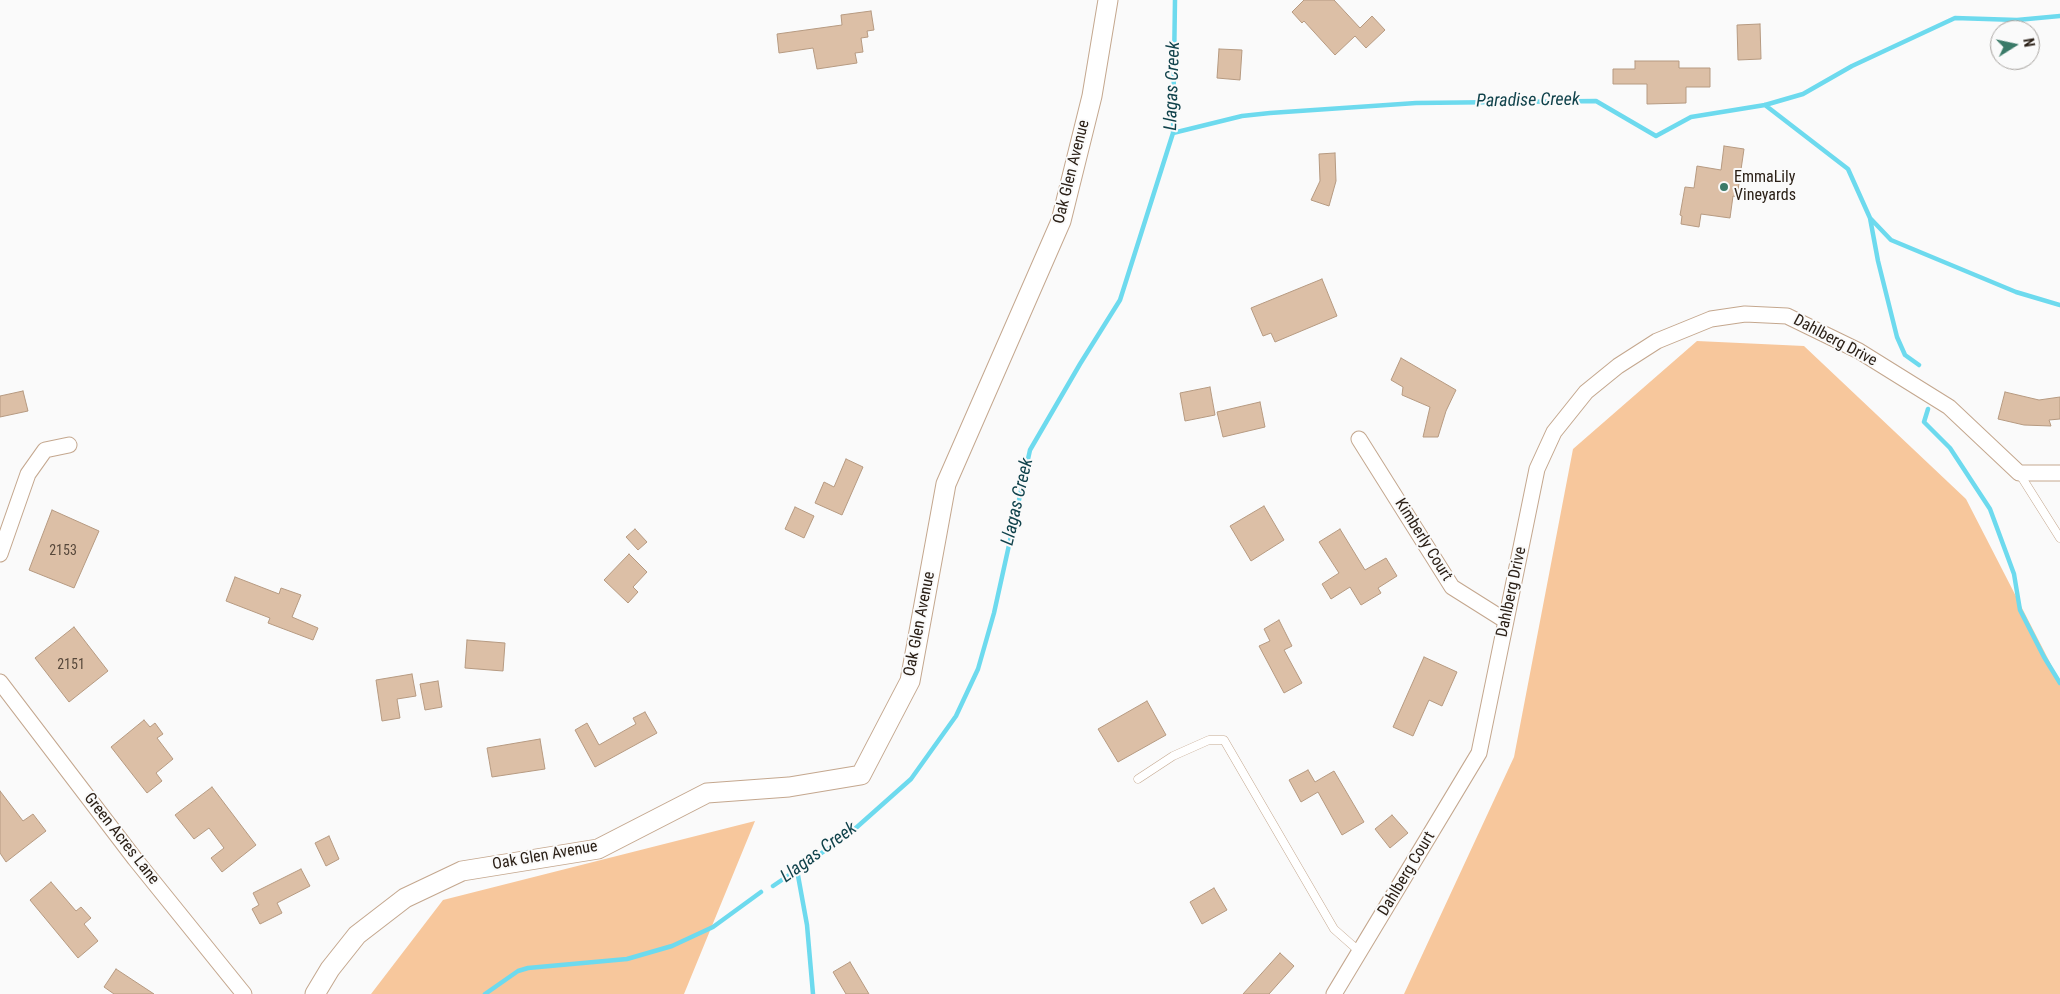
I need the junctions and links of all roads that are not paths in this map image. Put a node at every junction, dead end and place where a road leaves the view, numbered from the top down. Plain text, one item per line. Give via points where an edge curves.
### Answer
1 (1108, 0) edge
2 (1360, 439) dead end
3 (69, 445) dead end
4 (2019, 473) junction
5 (2060, 473) edge
6 (2060, 538) edge
7 (0, 554) edge
8 (1506, 621) junction
9 (0, 682) edge
10 (1479, 753) joint
11 (1138, 779) dead end
12 (1360, 952) junction
13 (244, 994) edge
14 (315, 994) edge
15 (1334, 994) edge

1 - 14 street, Oak Glen Avenue via 1092,96 1061,221 946,484 910,681 861,775 790,788 707,792 598,849 462,871 405,898 356,935
2 - 8 street, Kimberly Court via 1452,587
3 - 7 street via 44,450 28,474
4 - 5 street
4 - 6 lane
4 - 8 street, Dahlberg Drive via 1950,408 1850,347 1787,316 1745,314 1711,319 1657,341 1618,366 1586,392 1554,432 1537,469
8 - 10 street, Dahlberg Drive
9 - 13 street, Green Acres Lane via 135,859
10 - 12 street, Dahlberg Court
11 - 12 lane via 1173,756 1209,740 1224,740 1334,930
12 - 15 street, Dahlberg Court

